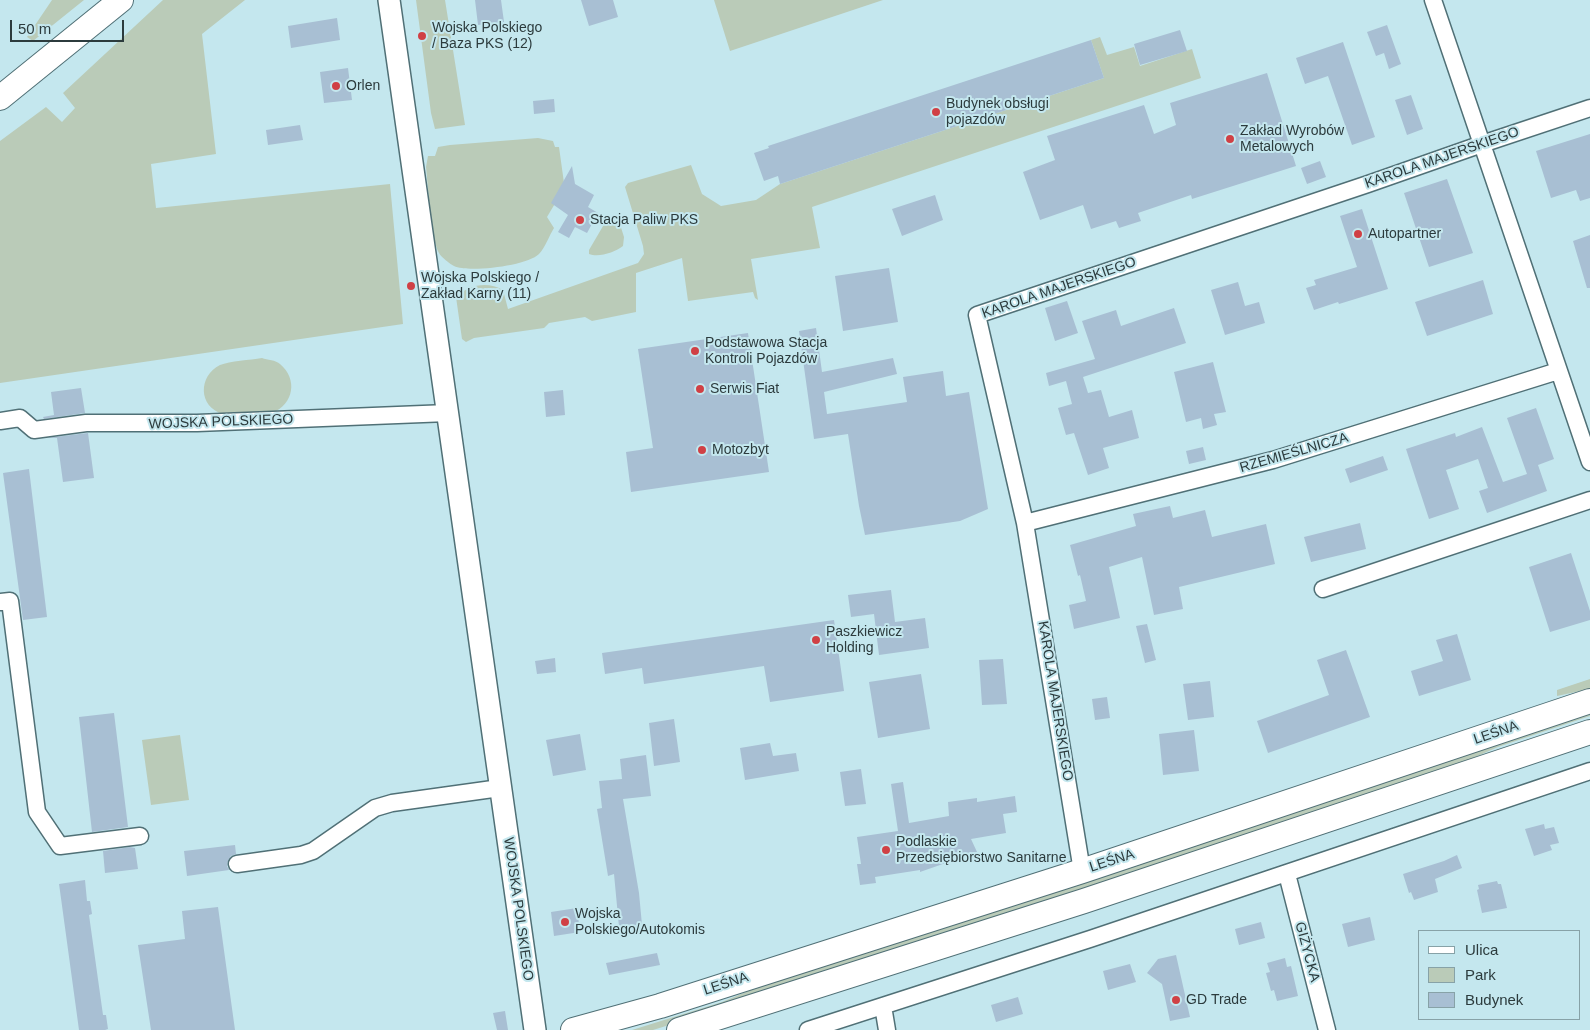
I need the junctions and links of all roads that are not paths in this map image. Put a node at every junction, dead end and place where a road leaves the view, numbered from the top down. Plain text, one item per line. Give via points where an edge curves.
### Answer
1 (121, 0) edge
2 (389, 0) edge
3 (1433, 0) edge
4 (0, 98) edge
5 (1590, 108) edge
6 (1482, 144) junction
7 (1558, 371) junction
8 (448, 412) junction
9 (0, 421) edge
10 (1590, 462) edge
11 (1590, 500) edge
12 (1025, 523) junction
13 (1323, 590) dead end
14 (0, 602) edge
15 (1590, 702) edge
16 (1590, 732) edge
17 (1590, 771) edge
18 (500, 788) junction
19 (140, 836) dead end
20 (237, 864) dead end
21 (1082, 870) junction
22 (1287, 874) junction
23 (883, 1006) junction
24 (535, 1030) edge
25 (573, 1030) edge
26 (679, 1030) edge
27 (808, 1030) edge
28 (887, 1030) edge
29 (1327, 1030) edge

1 - 4 main road
2 - 8 street, WOJSKA POLSKIEGO
3 - 6 street
5 - 6 street, KAROLA MAJERSKIEGO
6 - 7 street
6 - 12 street, KAROLA MAJERSKIEGO via 977,315
7 - 10 street
7 - 12 street, RZEMIEŚLNICZA via 1273,460
8 - 9 street, WOJSKA POLSKIEGO via 197,423 86,423 34,430 20,418
8 - 18 street, WOJSKA POLSKIEGO
11 - 13 street
12 - 21 street, KAROLA MAJERSKIEGO
14 - 19 street via 10,601 38,812 60,846
15 - 21 main road, LEŚNA
16 - 26 main road, LEŚNA via 1084,901
17 - 22 street
18 - 20 street via 376,808 313,851
18 - 24 street, WOJSKA POLSKIEGO
21 - 25 main road, LEŚNA via 660,1006
22 - 23 street
22 - 29 street, GIŻYCKA
23 - 27 street
23 - 28 street

